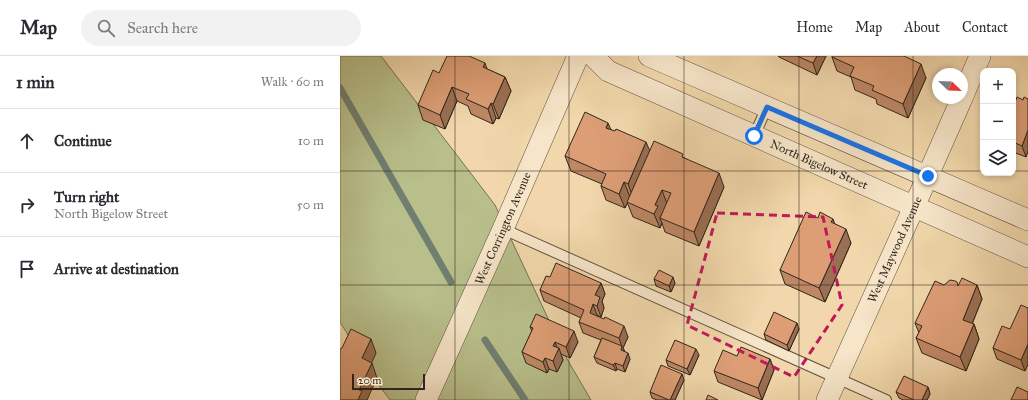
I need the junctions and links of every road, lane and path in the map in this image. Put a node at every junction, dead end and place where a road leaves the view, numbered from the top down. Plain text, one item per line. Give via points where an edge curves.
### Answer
1 (578, 56) edge
2 (593, 56) edge
3 (649, 56) edge
4 (980, 56) edge
5 (968, 84) edge
6 (959, 104) edge
7 (767, 107) junction
8 (754, 136) junction
9 (928, 176) junction
10 (914, 207) junction
11 (1028, 220) edge
12 (503, 228) junction
13 (1028, 257) edge
14 (837, 378) junction
15 (426, 400) edge
16 (827, 400) edge
17 (886, 400) edge

1 - 12 street, West Corrington Avenue
2 - 8 street, North Bigelow Street via 608,71
3 - 7 street
4 - 5 street, West Maywood Avenue
6 - 9 street, West Maywood Avenue
7 - 8 lane
7 - 9 street
8 - 10 street, North Bigelow Street
9 - 10 street, West Maywood Avenue
9 - 11 street
10 - 13 street, North Bigelow Street
10 - 14 street, West Maywood Avenue
12 - 14 lane
12 - 15 street, West Corrington Avenue
14 - 16 street, West Maywood Avenue
14 - 17 lane

